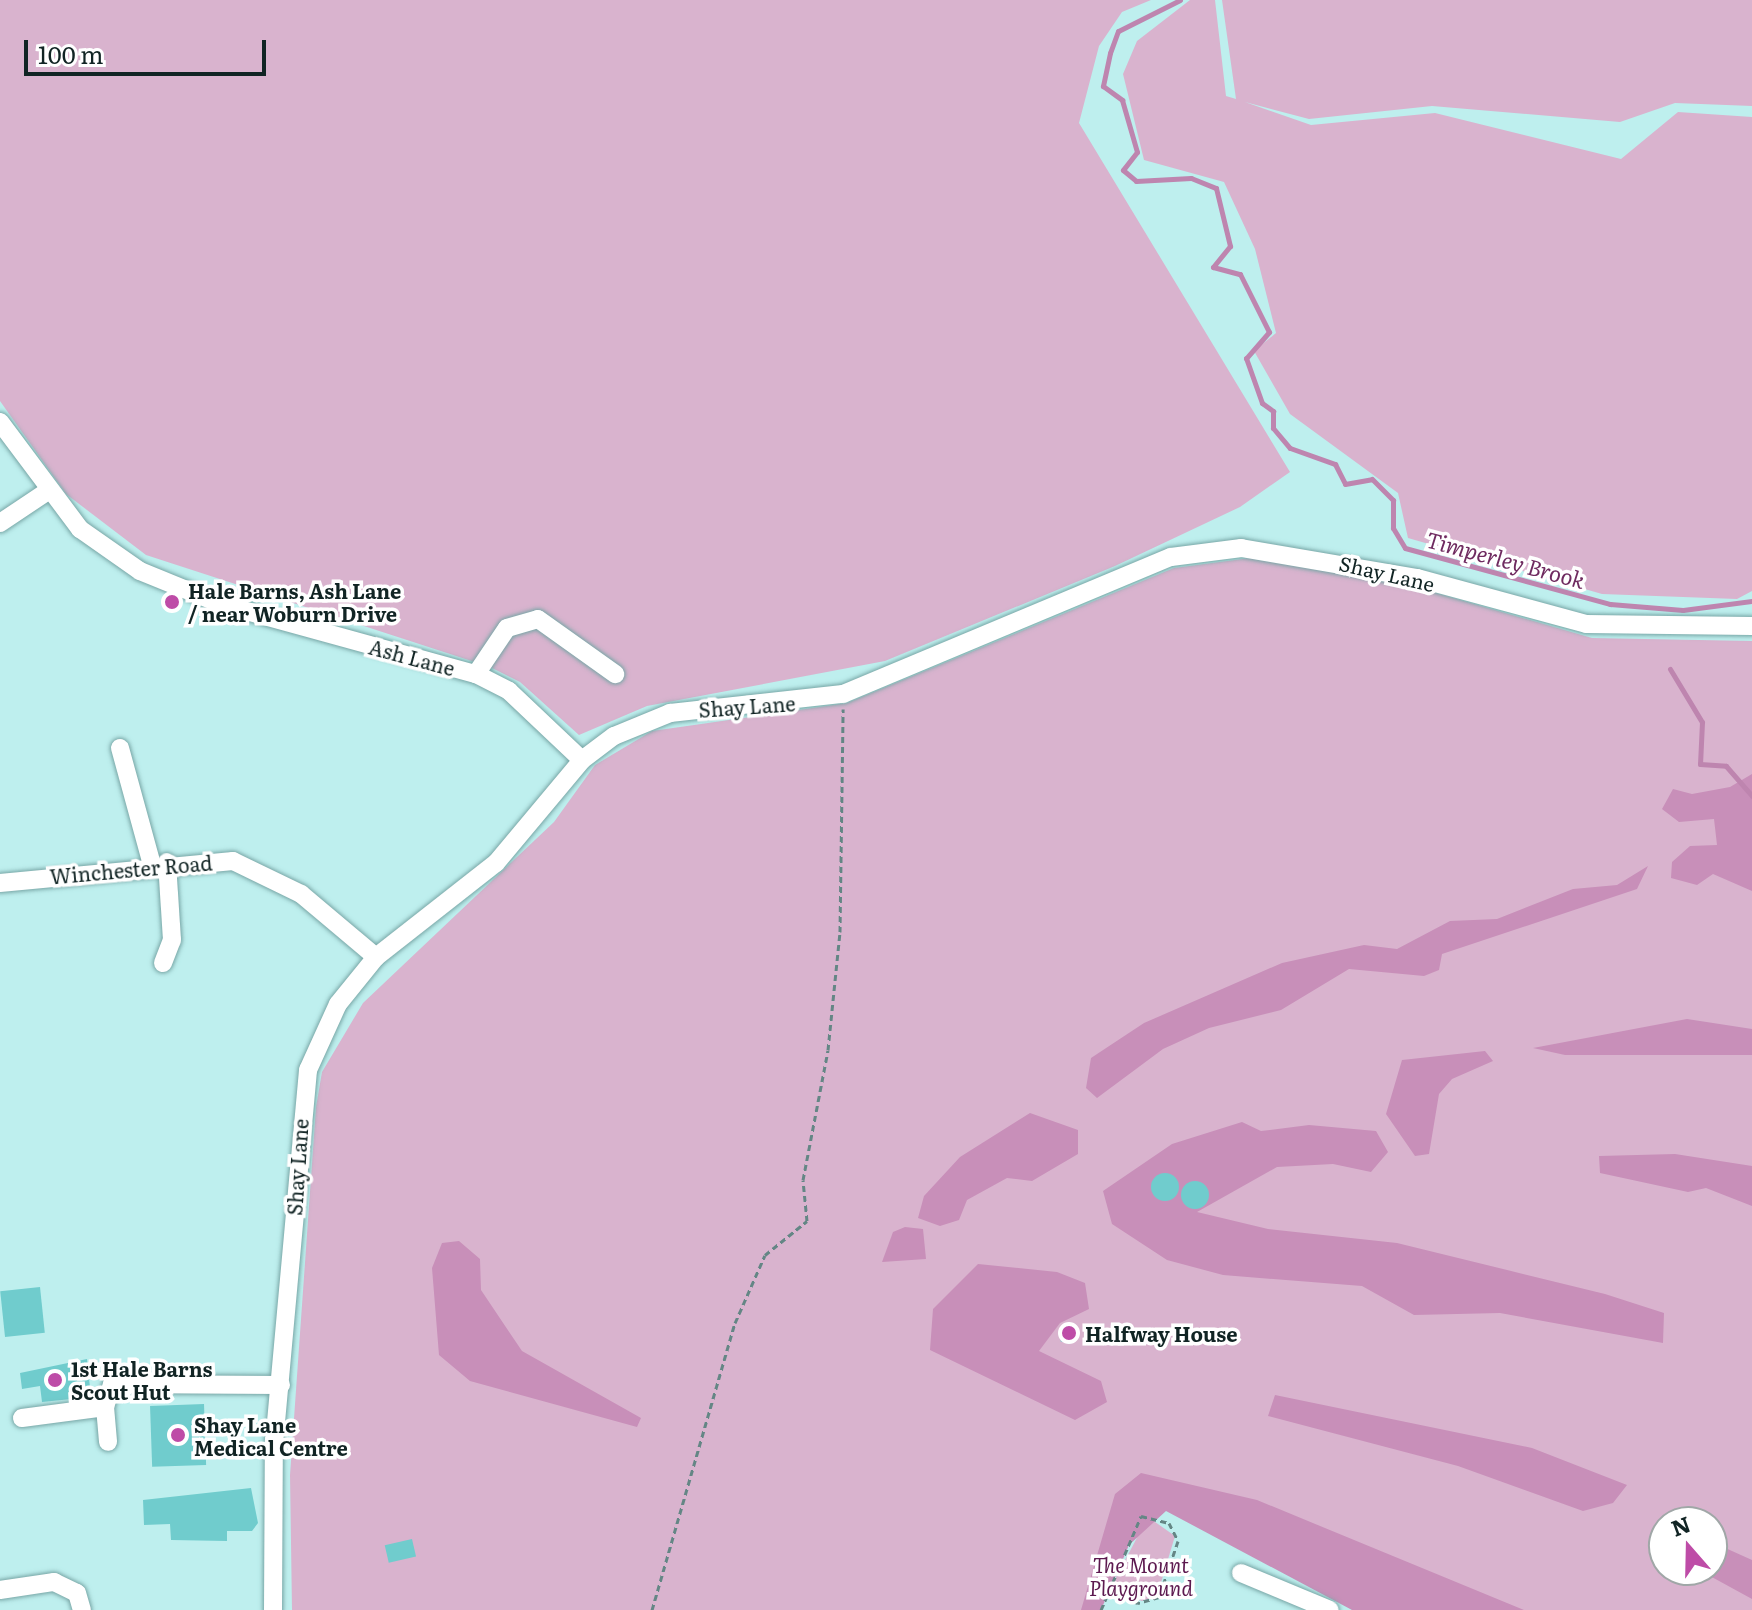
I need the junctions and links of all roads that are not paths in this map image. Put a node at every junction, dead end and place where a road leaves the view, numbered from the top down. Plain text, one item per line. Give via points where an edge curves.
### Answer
1 (0, 422) edge
2 (48, 491) junction
3 (0, 523) edge
4 (1752, 626) edge
5 (476, 674) junction
6 (615, 674) dead end
7 (120, 748) dead end
8 (582, 760) junction
9 (159, 863) junction
10 (0, 883) edge
11 (376, 957) junction
12 (163, 963) dead end
13 (281, 1385) junction
14 (105, 1407) junction
15 (22, 1418) dead end
16 (108, 1442) dead end
17 (1241, 1573) dead end
18 (0, 1590) edge
19 (82, 1610) edge
20 (273, 1610) edge
21 (1330, 1610) edge

1 - 2 street, Ash Lane
2 - 3 street
2 - 5 street, Ash Lane via 101,545 178,589
4 - 8 street, Shay Lane via 1586,624 1417,578 1241,548 1171,557 843,694 670,713 614,736
5 - 6 street via 507,628 538,619
5 - 8 street, Ash Lane via 509,691
7 - 9 street
8 - 11 street, Shay Lane via 496,863
9 - 10 street, Winchester Road
9 - 11 street, Winchester Road via 233,861 301,894
9 - 12 street via 172,940
11 - 13 street, Shay Lane via 338,1004 308,1070
13 - 14 street via 112,1384
13 - 20 street, Shay Lane
14 - 15 street
14 - 16 street
17 - 21 street
18 - 19 street via 54,1582 77,1593

